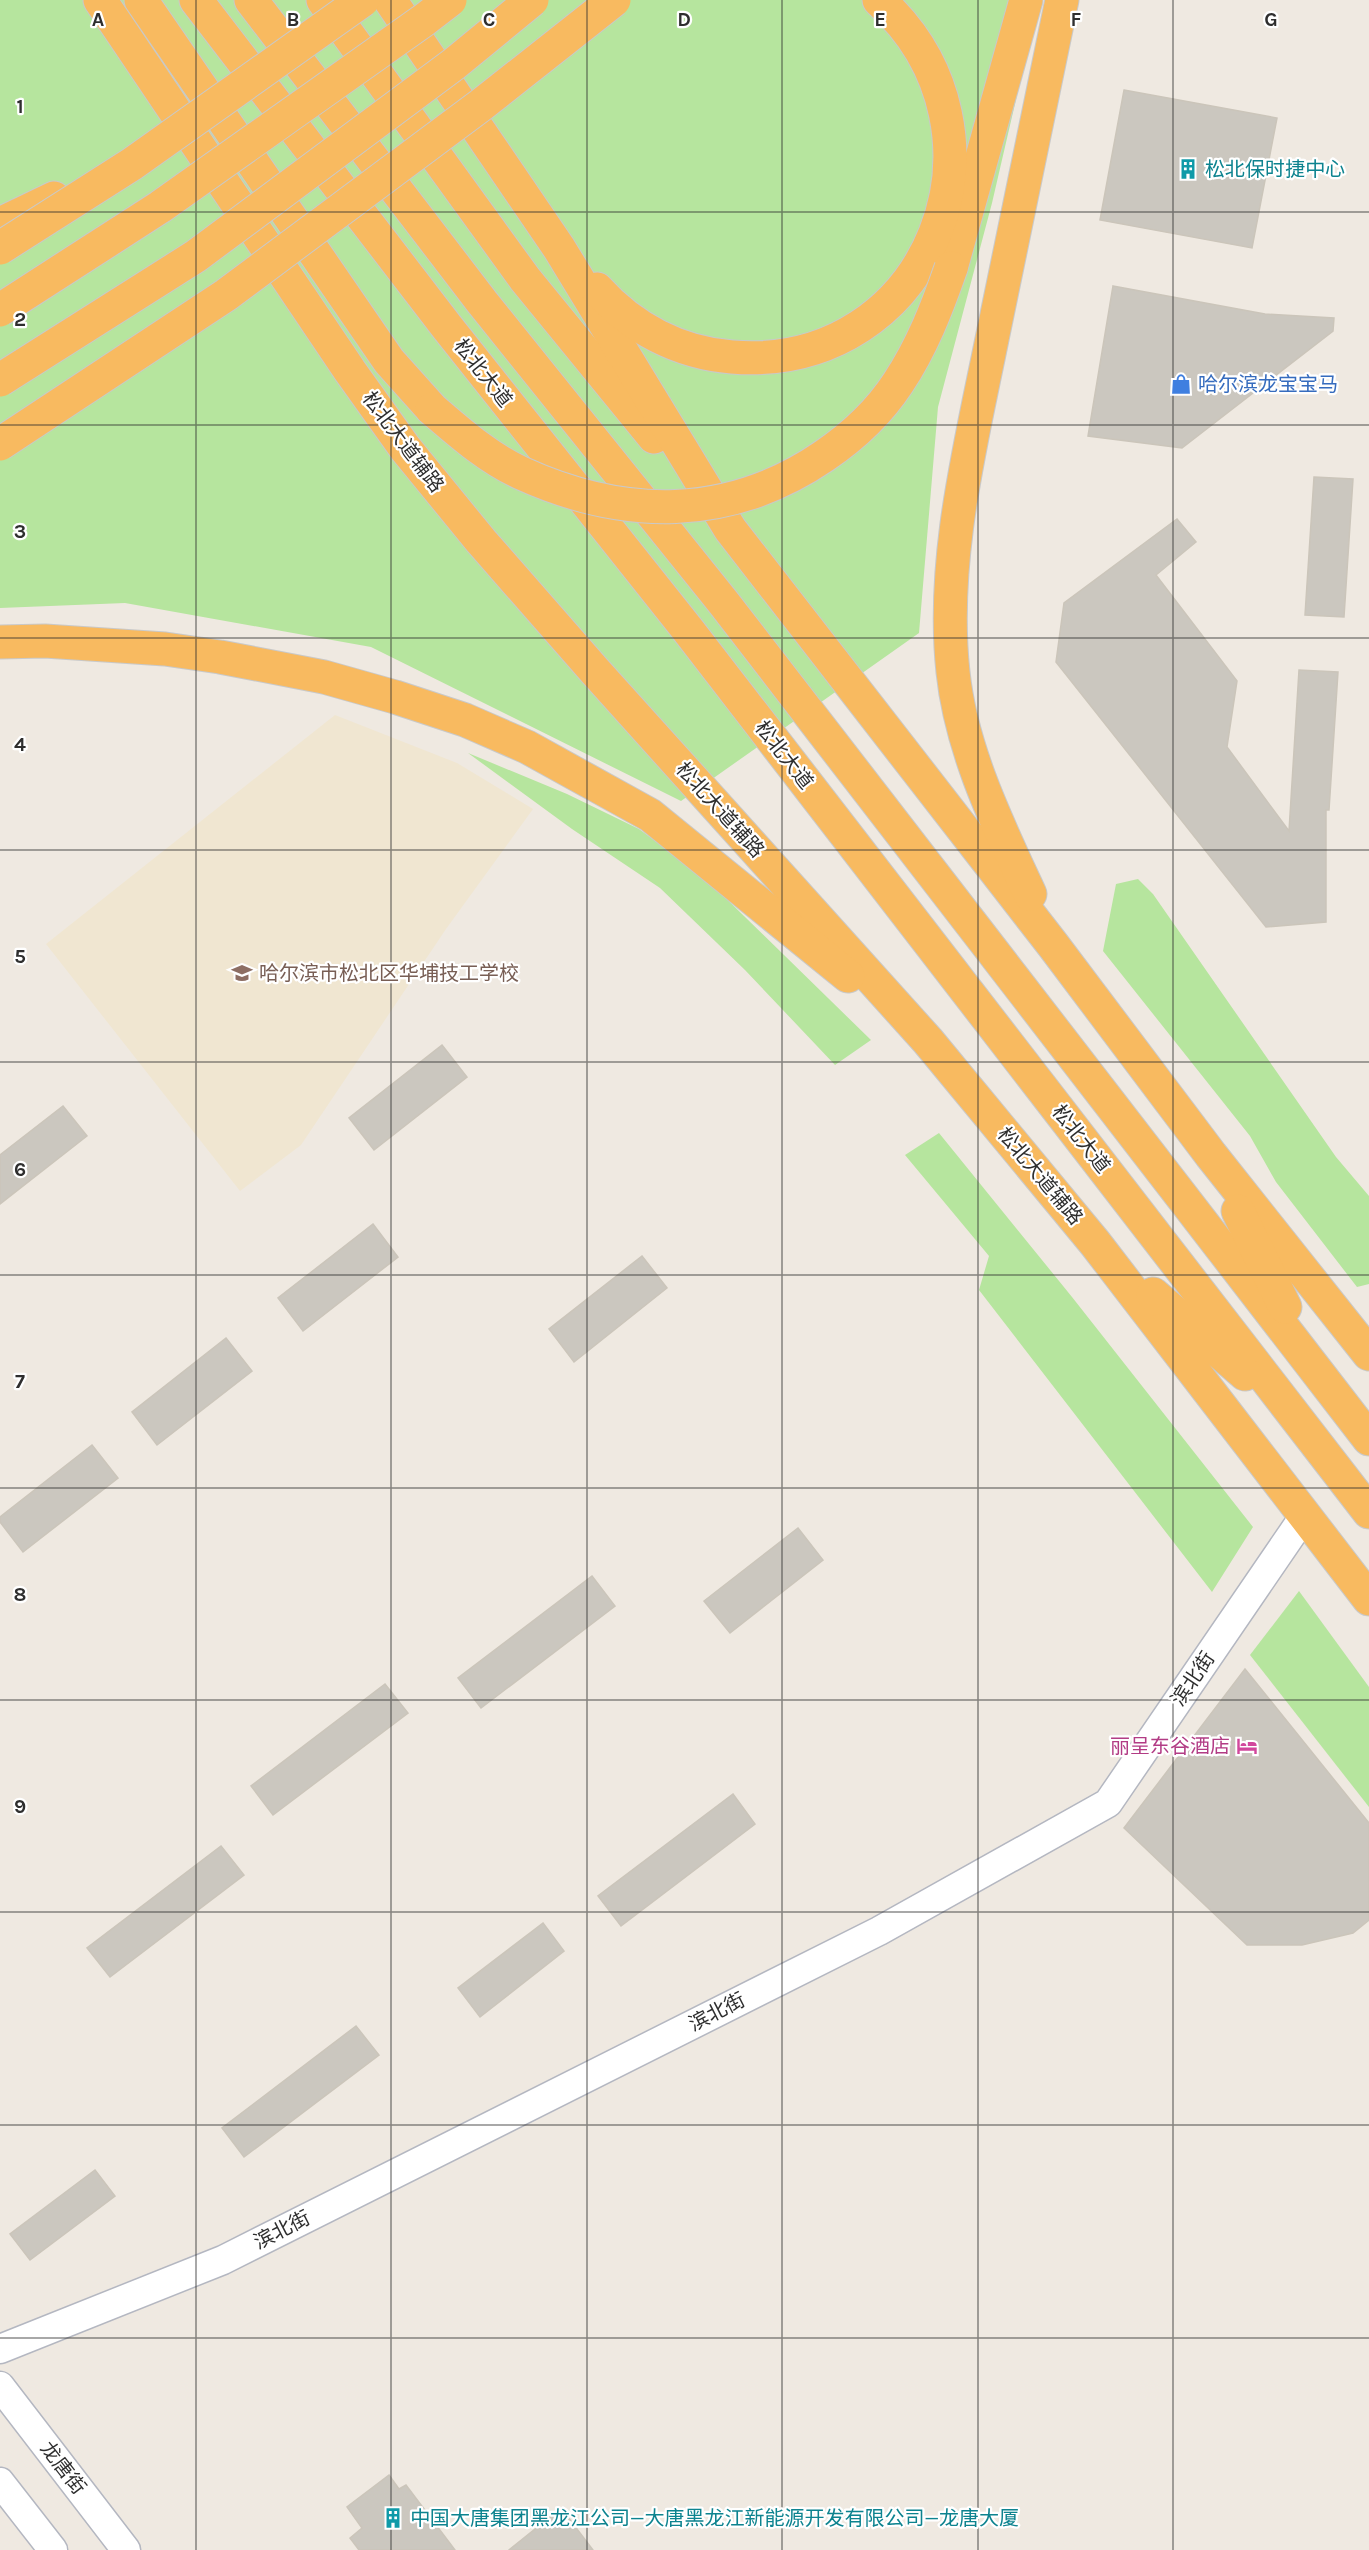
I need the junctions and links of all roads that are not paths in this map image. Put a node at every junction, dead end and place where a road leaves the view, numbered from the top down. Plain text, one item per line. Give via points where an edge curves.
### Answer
1 (100, 0) edge
2 (141, 0) edge
3 (196, 0) edge
4 (251, 0) edge
5 (323, 0) edge
6 (363, 0) edge
7 (390, 0) edge
8 (450, 0) edge
9 (532, 0) edge
10 (614, 0) edge
11 (629, 0) edge
12 (879, 0) edge
13 (1026, 0) edge
14 (1062, 0) edge
15 (481, 105) junction
16 (162, 142) junction
17 (0, 224) edge
18 (0, 248) edge
19 (559, 248) junction
20 (0, 310) edge
21 (0, 380) edge
22 (0, 444) edge
23 (730, 529) junction
24 (0, 642) edge
25 (1053, 945) junction
26 (928, 1041) junction
27 (1211, 1155) junction
28 (1095, 1243) junction
29 (1369, 1354) edge
30 (1313, 1367) junction
31 (1301, 1424) junction
32 (1369, 1439) edge
33 (1369, 1512) edge
34 (1305, 1515) junction
35 (1369, 1599) edge
36 (0, 2349) edge
37 (0, 2386) edge
38 (0, 2482) edge
39 (53, 2550) edge
40 (126, 2550) edge

1 - 26 highway, 松北大道辅路 via 405,448 594,670
2 - 13 highway, bridge via 389,361 432,410 519,472 588,496 627,504 695,506 728,501 782,482 808,467 866,421 897,385 931,323 951,268
3 - 31 highway, 松北大道
4 - 30 highway via 482,302 723,602
5 - 23 highway via 525,279
6 - 16 highway, bridge
7 - 19 highway
8 - 20 highway, bridge via 160,207
9 - 21 highway, bridge via 454,64 196,256
10 - 15 highway, bridge
11 - 15 highway, bridge
12 - 19 highway via 899,19 926,58 940,93 948,132 949,180 939,225 920,265 891,302 856,330 792,355 716,356 693,351 626,317
14 - 25 highway via 970,446 951,576 950,626 953,674 963,726 1007,845
15 - 22 highway, bridge via 226,295
16 - 17 highway, bridge
16 - 18 highway, bridge
19 - 23 highway
23 - 25 highway
24 - 26 highway via 45,641 220,657 324,677 465,720 527,747 650,815
25 - 27 highway
26 - 28 highway, 松北大道辅路
27 - 29 highway
27 - 30 highway
28 - 31 highway
28 - 34 highway, 松北大道辅路
30 - 32 highway
31 - 33 highway, 松北大道
34 - 35 highway, 松北大道辅路
34 - 36 street, 滨北街 via 1108,1803 879,1931 222,2260
37 - 40 street, 龙唐街
38 - 39 street

